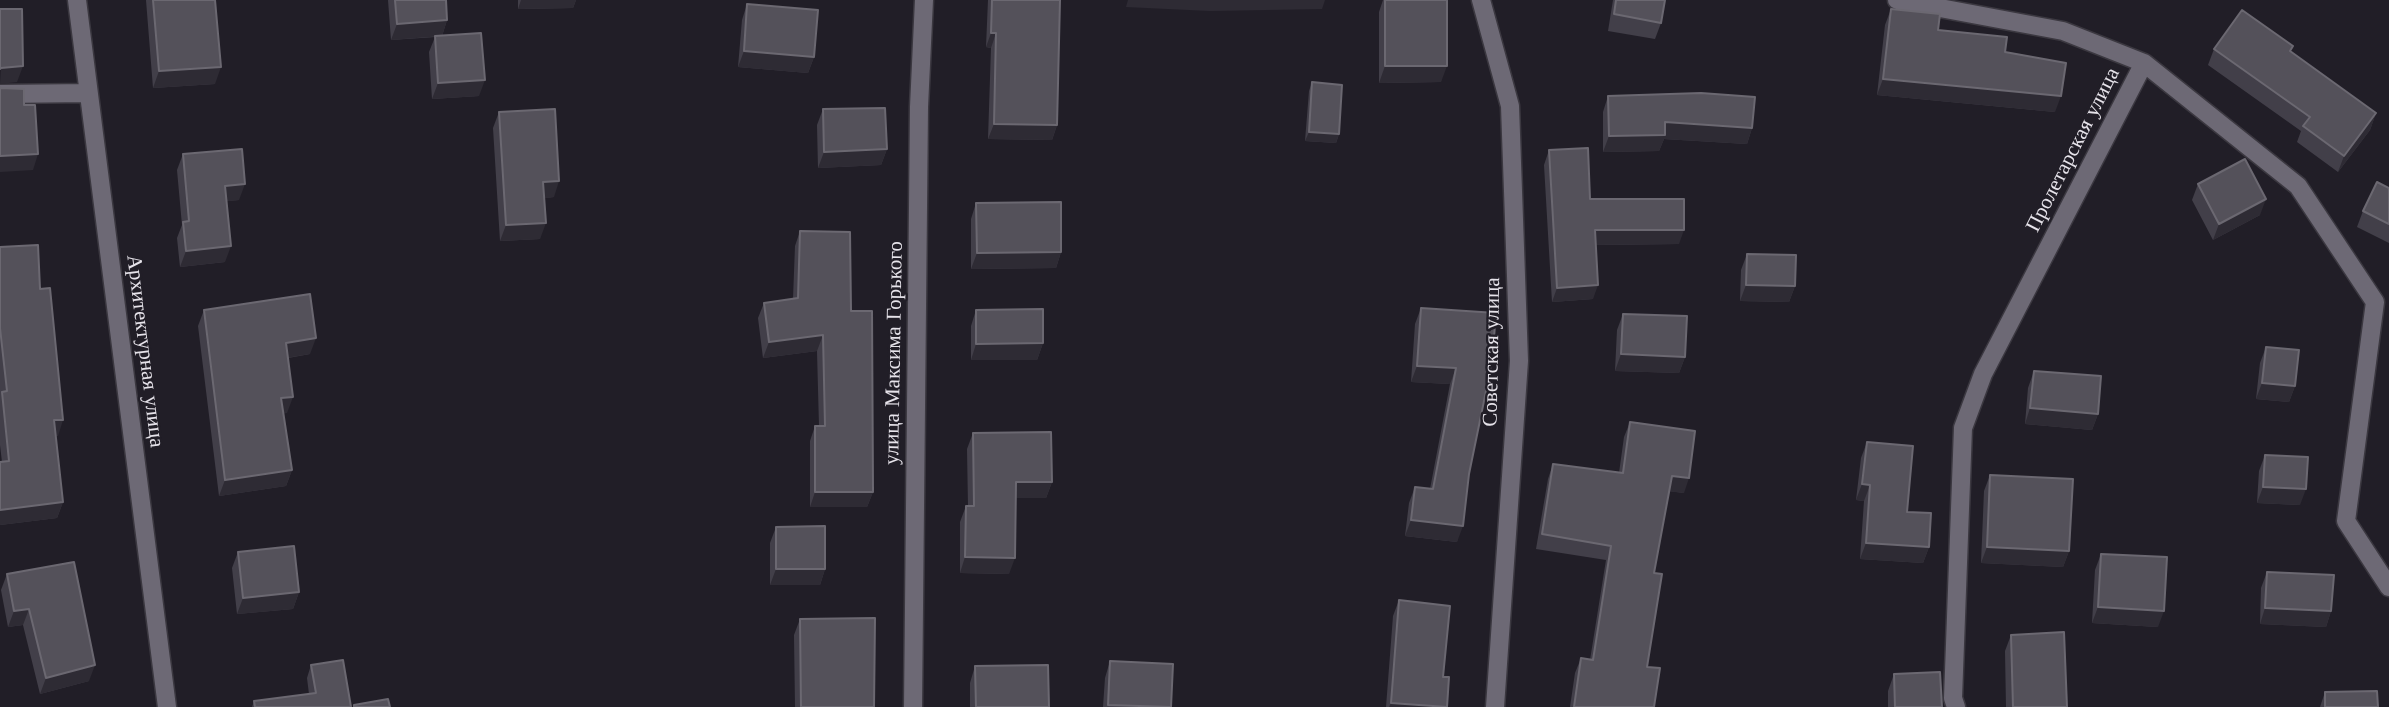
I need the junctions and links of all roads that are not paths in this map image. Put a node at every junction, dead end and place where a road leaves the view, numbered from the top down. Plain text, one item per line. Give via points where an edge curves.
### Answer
1 (77, 0) edge
2 (924, 0) edge
3 (1481, 0) edge
4 (1897, 0) edge
5 (2144, 62) junction
6 (0, 93) edge
7 (88, 93) junction
8 (2389, 587) edge
9 (167, 707) edge
10 (913, 707) edge
11 (1496, 707) edge
12 (1956, 707) edge

1 - 7 street, Архитектурная улица
2 - 10 street, улица Максима Горького
3 - 11 street, Советская улица via 1510,106 1519,360
4 - 5 street via 2063,31
5 - 8 street, Пролетарская улица via 2298,186 2375,302 2346,522
5 - 12 street, Пролетарская улица via 1983,374 1963,428
6 - 7 street
7 - 9 street, Архитектурная улица

